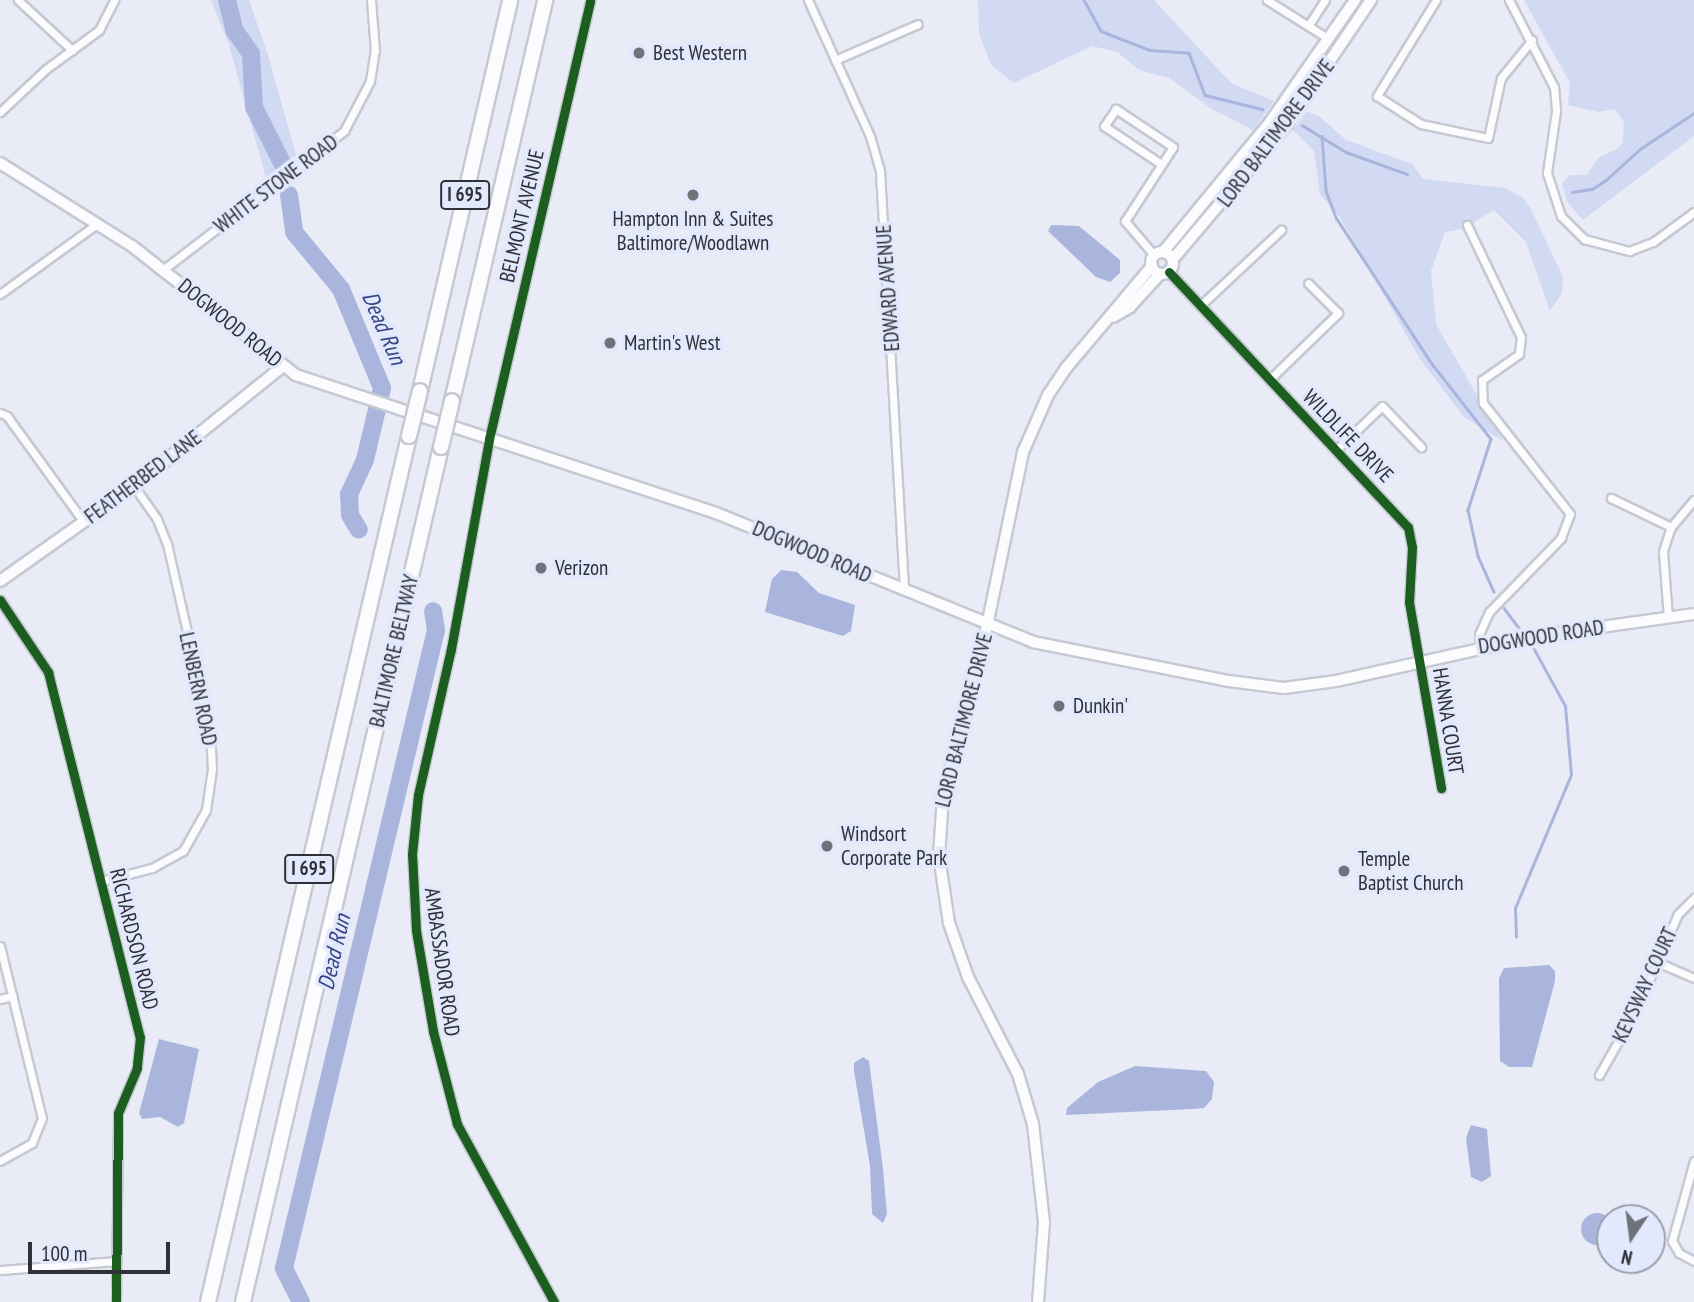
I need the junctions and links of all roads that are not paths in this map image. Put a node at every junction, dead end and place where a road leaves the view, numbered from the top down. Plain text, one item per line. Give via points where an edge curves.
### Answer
1 (18, 0) edge
2 (114, 0) edge
3 (371, 0) edge
4 (510, 0) edge
5 (545, 0) edge
6 (590, 0) edge
7 (808, 0) edge
8 (1267, 0) edge
9 (1325, 0) edge
10 (1355, 0) edge
11 (1371, 0) edge
12 (1436, 0) edge
13 (1509, 0) edge
14 (918, 24) dead end
15 (1308, 26) junction
16 (1329, 39) junction
17 (1532, 40) junction
18 (72, 50) junction
19 (835, 60) junction
20 (0, 112) edge
21 (0, 163) edge
22 (1161, 164) junction
23 (1694, 212) edge
24 (99, 223) junction
25 (1467, 225) dead end
26 (1281, 230) dead end
27 (1162, 263) junction
28 (163, 269) junction
29 (1308, 283) dead end
30 (0, 294) edge
31 (1200, 304) junction
32 (282, 368) junction
33 (1270, 379) junction
34 (0, 413) edge
35 (489, 439) junction
36 (1421, 447) dead end
37 (1337, 449) junction
38 (134, 485) junction
39 (1611, 498) dead end
40 (1694, 500) edge
41 (83, 522) junction
42 (1671, 527) junction
43 (0, 581) edge
44 (904, 590) junction
45 (0, 600) edge
46 (1694, 614) edge
47 (1668, 618) junction
48 (987, 626) junction
49 (1479, 647) junction
50 (1420, 660) junction
51 (1441, 788) dead end
52 (101, 881) junction
53 (1694, 898) edge
54 (0, 946) edge
55 (1657, 962) junction
56 (1694, 978) edge
57 (13, 996) junction
58 (0, 999) edge
59 (1599, 1075) dead end
60 (0, 1161) edge
61 (1694, 1161) edge
62 (117, 1261) junction
63 (1694, 1261) edge
64 (0, 1270) edge
65 (117, 1302) edge
66 (208, 1302) edge
67 (243, 1302) edge
68 (554, 1302) edge
69 (1038, 1302) edge

1 - 18 street
2 - 18 street via 99,30
3 - 28 street, WHITE STONE ROAD via 372,73 365,96 344,131
4 - 66 highway, BALTIMORE BELTWAY / I 695, bridge
5 - 67 highway, BALTIMORE BELTWAY / I 695, bridge
6 - 35 street, BELMONT AVENUE
7 - 19 street, EDWARD AVENUE
8 - 15 street
9 - 15 street
10 - 16 main road, LORD BALTIMORE DRIVE
11 - 27 main road, LORD BALTIMORE DRIVE via 1280,133
12 - 17 street via 1377,96 1421,124 1488,138 1500,78
13 - 17 street
14 - 19 street
15 - 16 street
16 - 27 main road, LORD BALTIMORE DRIVE
17 - 23 street via 1557,99 1548,158 1549,188 1560,216 1598,246 1629,251 1653,242
18 - 20 street
19 - 44 street, EDWARD AVENUE via 870,136 880,172
21 - 24 main road, DOGWOOD ROAD
22 - 22 street via 1173,147 1116,109 1104,126
22 - 27 street, WILDLIFE DRIVE via 1125,221
24 - 28 main road, DOGWOOD ROAD
24 - 30 street
25 - 49 street via 1521,337 1519,354 1482,380 1483,403 1570,514 1561,538 1489,612 1479,634
26 - 31 street
27 - 31 street, WILDLIFE DRIVE
27 - 48 main road, LORD BALTIMORE DRIVE via 1130,307 1111,318 1048,395 1027,442
28 - 32 main road, DOGWOOD ROAD
29 - 33 street via 1338,313
31 - 33 street, WILDLIFE DRIVE
32 - 35 main road, DOGWOOD ROAD
32 - 38 street, FEATHERBED LANE
33 - 37 street, WILDLIFE DRIVE
34 - 41 street via 7,416
35 - 44 main road, DOGWOOD ROAD via 716,513
35 - 68 street, AMBASSADOR ROAD via 415,814 412,891 433,1031 457,1124
36 - 37 street via 1382,406
37 - 50 street, WILDLIFE DRIVE via 1408,527 1412,547 1408,589
38 - 41 street, FEATHERBED LANE
38 - 52 street, LENBERN ROAD via 167,544 210,733 212,769 200,829 183,851 152,868
39 - 42 street
40 - 42 street
41 - 43 street, FEATHERBED LANE
42 - 47 street via 1661,562
44 - 48 main road, DOGWOOD ROAD
45 - 52 street, RICHARDSON ROAD via 48,672
46 - 47 main road, DOGWOOD ROAD
47 - 49 main road, DOGWOOD ROAD
48 - 50 main road, DOGWOOD ROAD via 1066,650 1260,686 1307,686
48 - 69 main road, LORD BALTIMORE DRIVE via 947,772 939,856 944,900 958,953 1018,1074 1033,1124 1044,1222
49 - 50 main road, DOGWOOD ROAD
50 - 51 street, HANNA COURT
52 - 62 street, RICHARDSON ROAD via 141,1048 118,1113
53 - 55 street, KEVSWAY COURT via 1678,914
54 - 57 street
55 - 56 street
55 - 59 street, KEVSWAY COURT via 1633,1017
57 - 58 street
57 - 60 street via 42,1118 32,1143
61 - 63 street via 1672,1241 1679,1253
62 - 64 street
62 - 65 street, RICHARDSON ROAD

